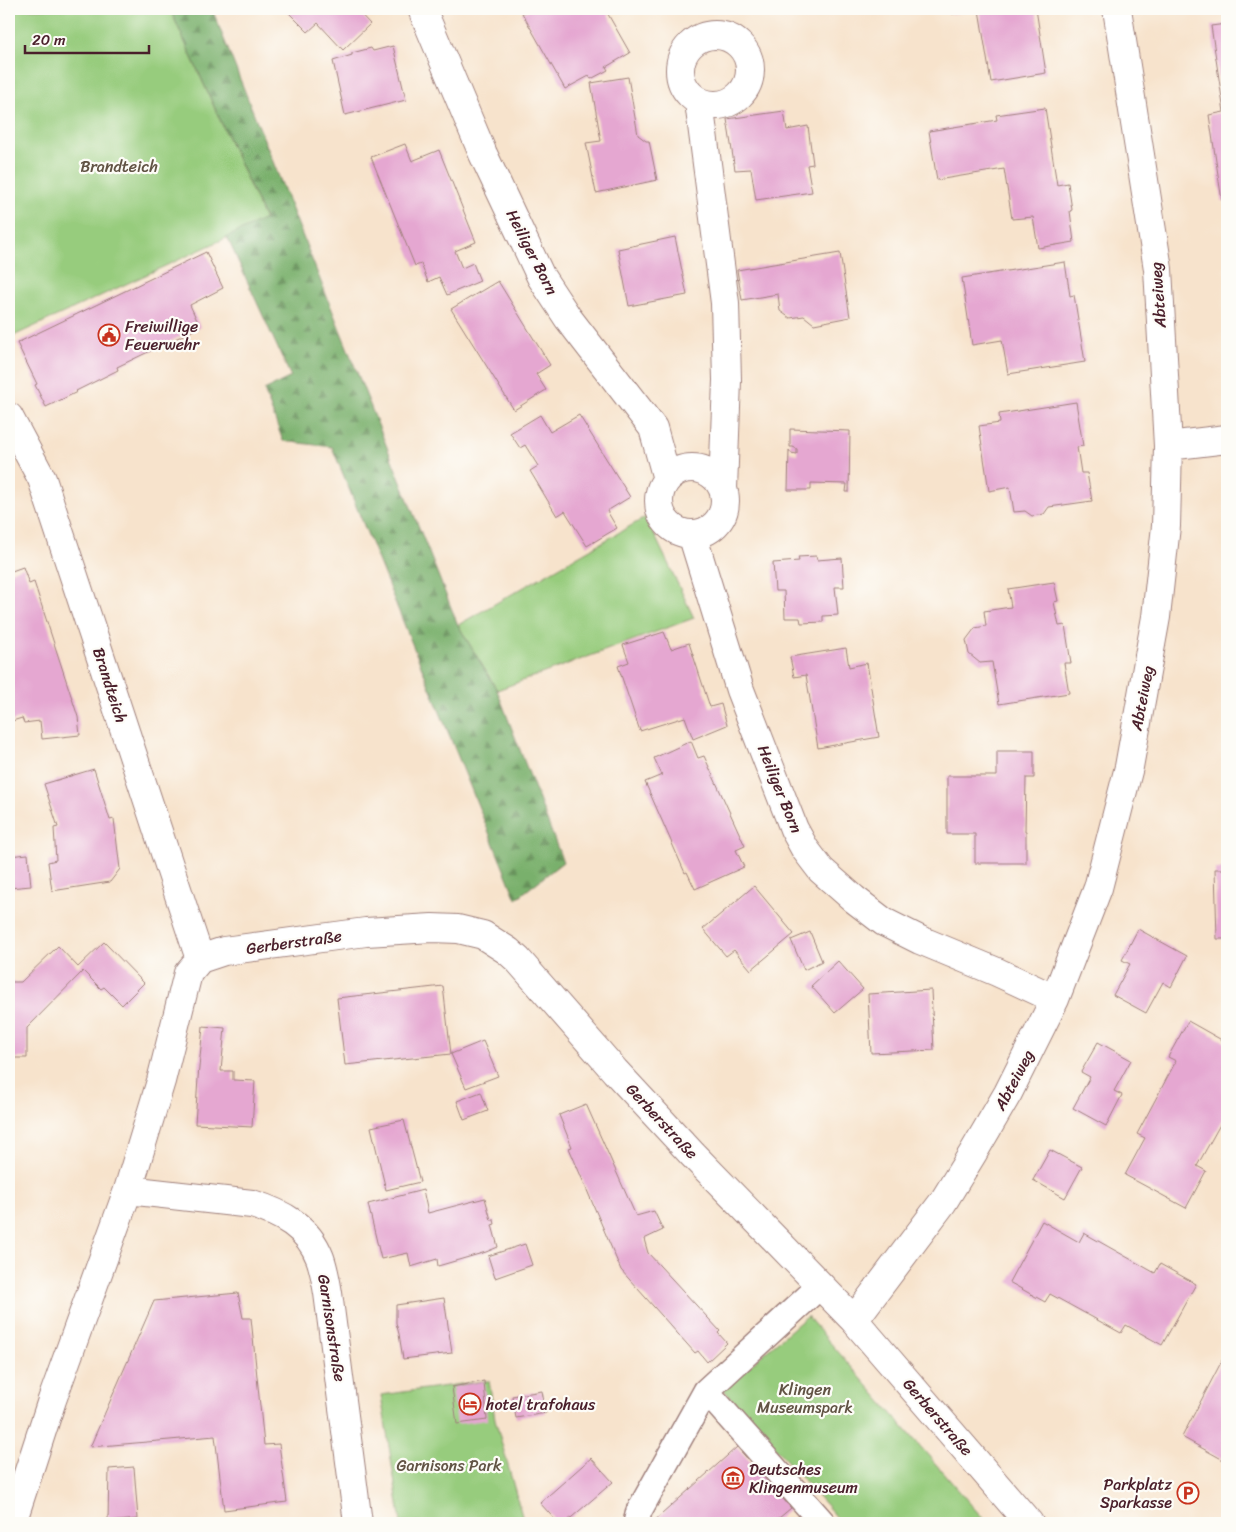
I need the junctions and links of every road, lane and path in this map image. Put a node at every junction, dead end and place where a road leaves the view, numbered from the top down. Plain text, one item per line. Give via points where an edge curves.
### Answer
1 (422, 9) edge
2 (1117, 9) edge
3 (699, 102) dead end
4 (9, 416) edge
5 (1227, 439) edge
6 (1168, 446) junction
7 (667, 480) junction
8 (723, 489) junction
9 (692, 534) junction
10 (200, 959) junction
11 (1055, 999) junction
12 (128, 1190) junction
13 (821, 1285) junction
14 (854, 1320) junction
15 (706, 1391) junction
16 (12, 1523) edge
17 (358, 1523) edge
18 (636, 1523) edge
19 (823, 1523) edge
20 (1029, 1523) edge

1 - 7 street, Heiliger Born via 483,154 542,277 568,318 653,428
2 - 6 street, Abteiweg via 1158,269
3 - 8 street via 725,303 727,380
4 - 10 street, Brandteich via 42,480
5 - 6 street
6 - 11 street, Abteiweg via 1166,526 1156,616 1129,767 1098,888
7 - 8 street via 676,472 698,468 709,472
7 - 9 street via 659,499 660,509 672,527
8 - 9 street via 724,510 719,520 712,527
9 - 11 street, Heiliger Born via 740,690 779,792 794,829 821,870 884,922
10 - 12 street via 188,973 162,1081
10 - 13 street, Gerberstraße via 224,951 366,932 432,928 471,931 488,938 518,960 692,1155
11 - 14 street, Abteiweg via 1008,1093 943,1202
12 - 16 street via 52,1400
12 - 17 street, Garnisonstraße via 266,1208 286,1217 314,1245 328,1293
13 - 14 street, Gerberstraße
13 - 15 lane
14 - 20 street, Gerberstraße
15 - 18 lane via 639,1511
15 - 19 lane

